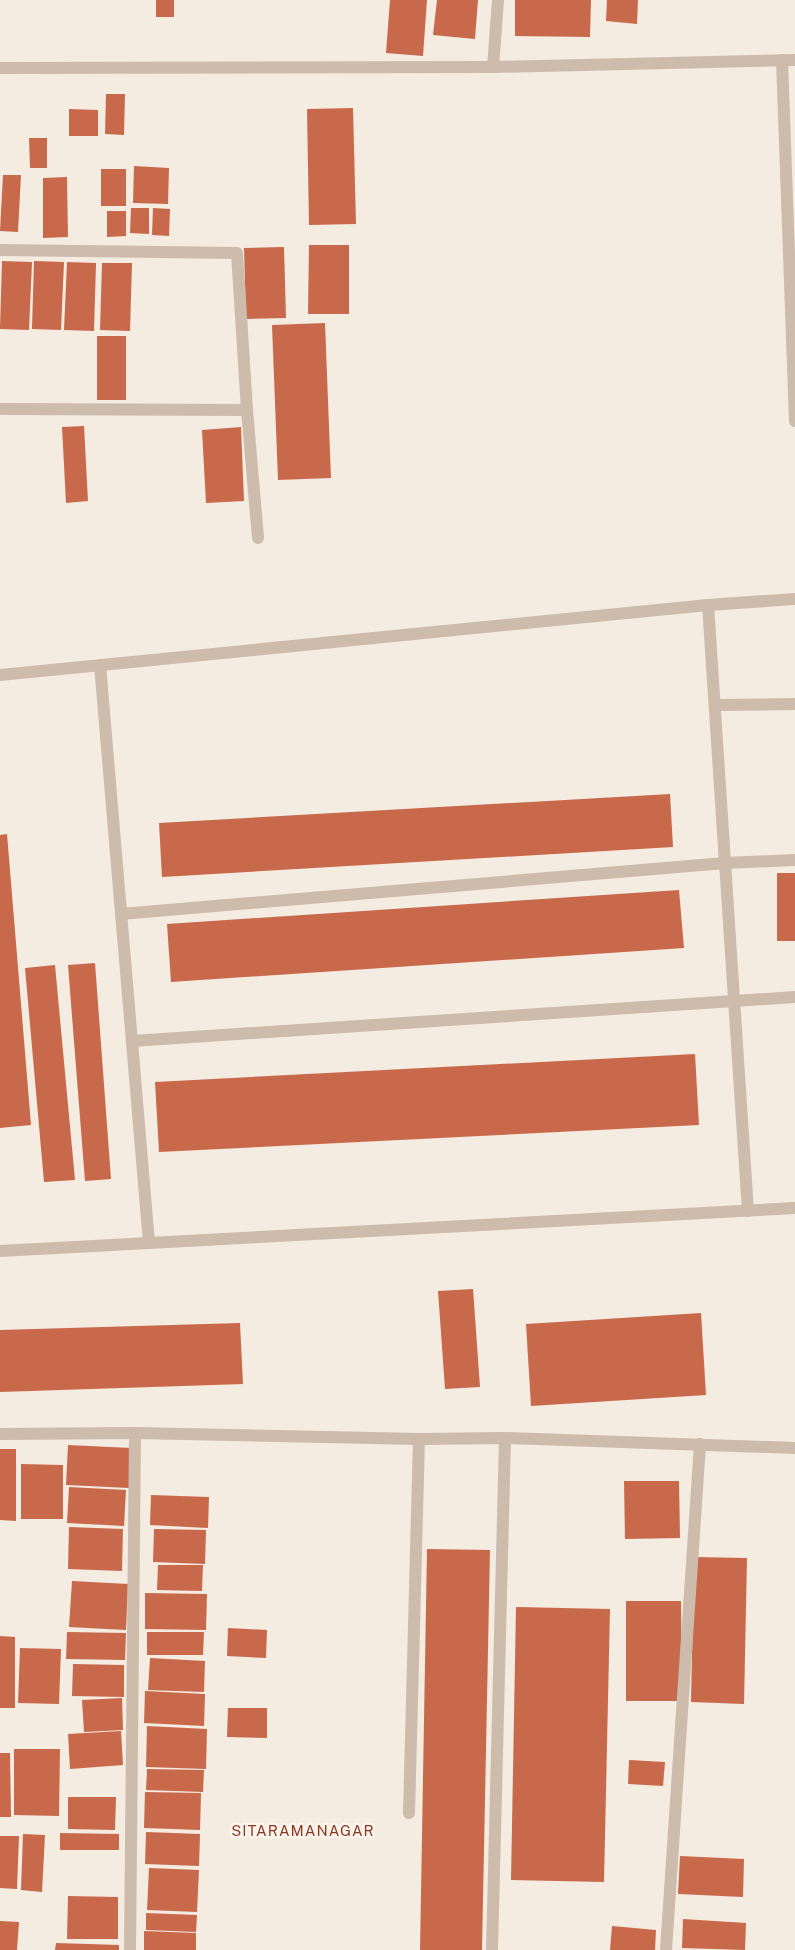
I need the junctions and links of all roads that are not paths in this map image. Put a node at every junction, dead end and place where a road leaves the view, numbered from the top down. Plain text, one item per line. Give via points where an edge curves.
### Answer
1 (498, 0) edge
2 (782, 60) junction
3 (795, 60) edge
4 (493, 67) junction
5 (0, 68) edge
6 (0, 250) edge
7 (0, 409) edge
8 (247, 410) junction
9 (795, 421) edge
10 (258, 538) dead end
11 (795, 599) edge
12 (708, 605) junction
13 (100, 664) junction
14 (0, 675) edge
15 (795, 704) edge
16 (714, 705) junction
17 (795, 860) edge
18 (725, 863) junction
19 (120, 914) junction
20 (795, 998) edge
21 (734, 1002) junction
22 (132, 1041) junction
23 (795, 1208) edge
24 (748, 1210) junction
25 (149, 1243) junction
26 (0, 1251) edge
27 (135, 1433) junction
28 (0, 1434) edge
29 (505, 1438) junction
30 (419, 1439) junction
31 (700, 1444) junction
32 (795, 1448) edge
33 (409, 1813) dead end
34 (130, 1950) edge
35 (492, 1950) edge
36 (666, 1950) edge

1 - 4 street
2 - 3 street
2 - 4 street
2 - 9 street
4 - 5 street
6 - 8 street via 237,253
7 - 8 street
8 - 10 street
11 - 12 street
12 - 13 street
12 - 16 street
13 - 14 street
13 - 19 street
15 - 16 street
16 - 18 street
17 - 18 street
18 - 19 street
18 - 21 street
19 - 22 street
20 - 21 street
21 - 22 street
21 - 24 street
22 - 25 street
23 - 24 street
24 - 25 street
25 - 26 street
27 - 28 street
27 - 30 street
27 - 34 street
29 - 30 street
29 - 31 street
29 - 35 street
30 - 33 street
31 - 32 street
31 - 36 street

